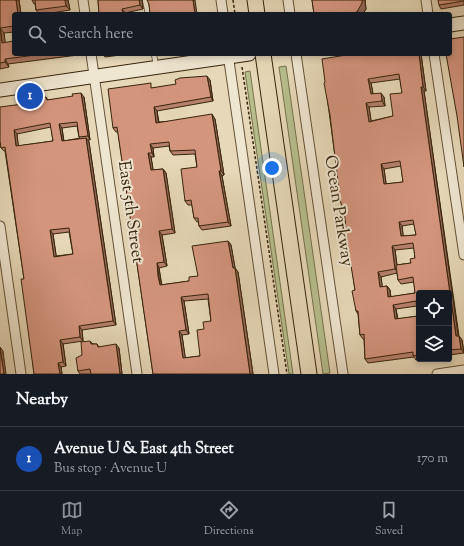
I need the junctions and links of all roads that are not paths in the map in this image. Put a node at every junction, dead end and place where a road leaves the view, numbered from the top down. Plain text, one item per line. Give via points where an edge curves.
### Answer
1 (83, 0) edge
2 (145, 0) edge
3 (221, 0) edge
4 (255, 0) edge
5 (288, 0) edge
6 (426, 0) edge
7 (85, 12) edge
8 (148, 12) edge
9 (223, 12) edge
10 (257, 12) edge
11 (290, 12) edge
12 (428, 12) edge
13 (464, 23) edge
14 (452, 25) edge
15 (91, 56) edge
16 (154, 56) edge
17 (223, 56) edge
18 (229, 56) edge
19 (233, 56) edge
20 (263, 56) edge
21 (296, 56) edge
22 (434, 56) edge
23 (245, 59) edge
24 (156, 67) junction
25 (94, 76) junction
26 (0, 90) edge
27 (0, 226) edge
28 (464, 255) edge
29 (464, 370) edge
30 (21, 374) edge
31 (137, 374) edge
32 (274, 374) edge
33 (309, 374) edge
34 (344, 374) edge
35 (437, 374) edge

1 - 7 street
2 - 8 lane
3 - 9 street
4 - 10 main road
5 - 11 street
6 - 12 street
13 - 14 main road
15 - 25 street, East 5th Street
16 - 24 lane
17 - 24 main road
18 - 32 street
19 - 23 main road
20 - 33 main road
21 - 34 street, Ocean Parkway
22 - 28 street
24 - 25 main road
25 - 26 main road
25 - 31 street, East 5th Street
27 - 30 street
29 - 35 street

